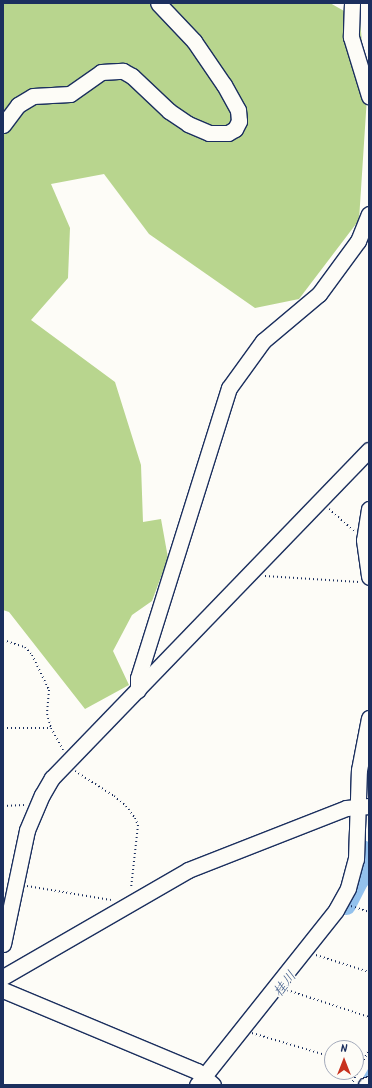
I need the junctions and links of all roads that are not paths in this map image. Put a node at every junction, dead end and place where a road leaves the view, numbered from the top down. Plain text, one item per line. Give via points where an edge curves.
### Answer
1 (158, 3) edge
2 (352, 3) edge
3 (369, 96) edge
4 (3, 125) edge
5 (369, 214) edge
6 (369, 450) edge
7 (369, 509) edge
8 (366, 579) edge
9 (138, 690) junction
10 (369, 718) edge
11 (363, 805) edge
12 (3, 944) edge
13 (3, 977) edge
14 (3, 990) edge
15 (206, 1083) edge
16 (369, 1084) edge
17 (366, 1085) edge

1 - 4 street via 194,41 224,85 238,110 239,121 236,129 228,133 209,133 188,124 123,71 101,72 70,94 33,96 18,105
2 - 3 street via 351,37
5 - 9 street via 358,241 319,294 263,341 229,388 138,678
6 - 9 street
7 - 8 street via 364,540
9 - 12 street via 52,778 27,830
10 - 11 street via 359,770
11 - 13 street via 188,870
11 - 15 street via 356,859 348,888 336,910
14 - 15 street via 189,1068
16 - 17 street

